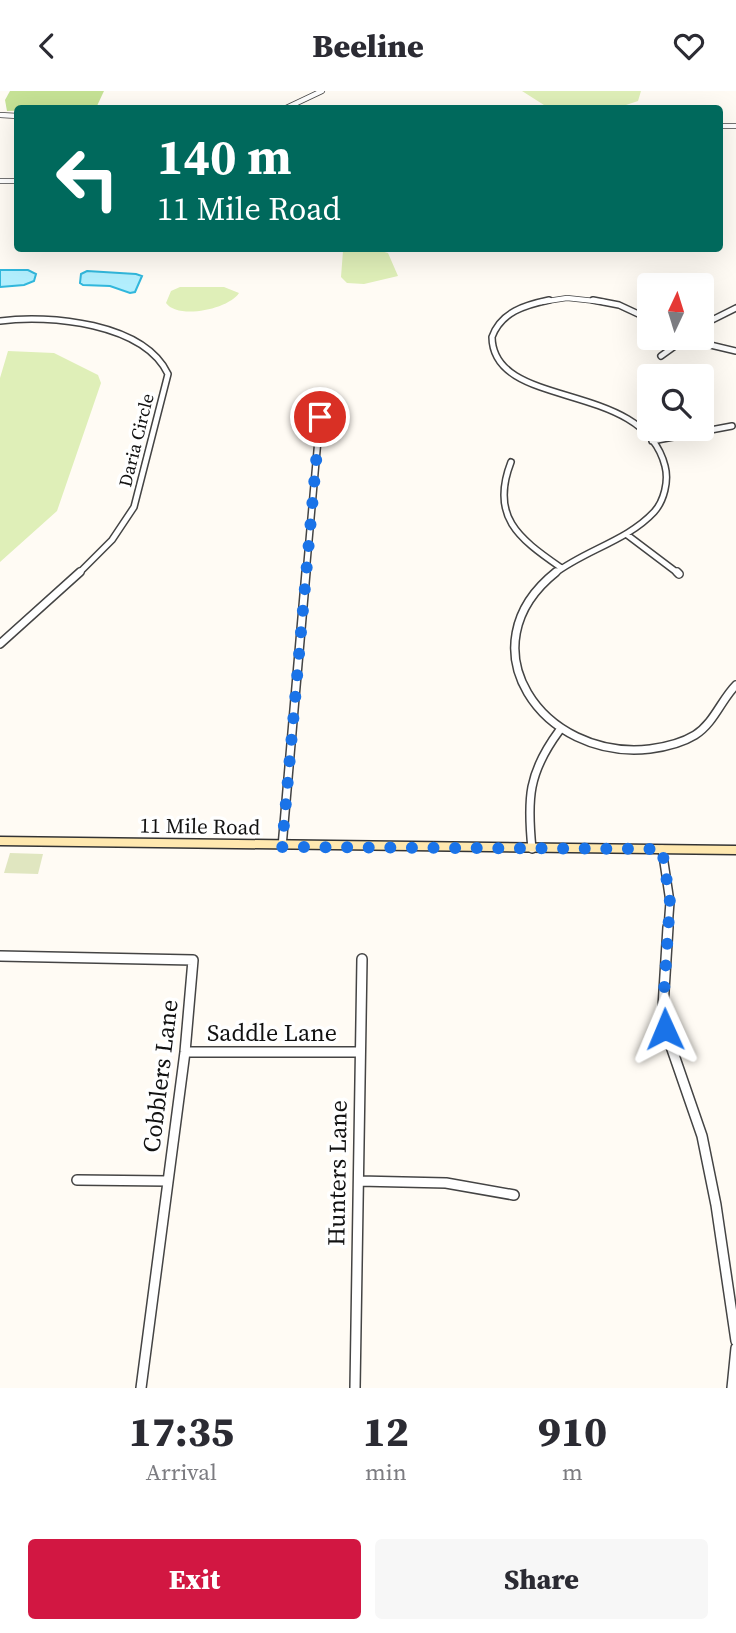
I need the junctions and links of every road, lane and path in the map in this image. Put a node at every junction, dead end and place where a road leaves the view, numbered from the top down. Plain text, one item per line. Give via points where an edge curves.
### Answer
1 (322, 91) edge
2 (292, 105) edge
3 (736, 308) edge
4 (637, 313) edge
5 (714, 319) edge
6 (0, 321) edge
7 (714, 346) edge
8 (669, 350) edge
9 (736, 351) edge
10 (661, 356) dead end
11 (326, 394) dead end
12 (732, 426) dead end
13 (637, 429) edge
14 (714, 429) edge
15 (652, 441) edge
16 (511, 462) dead end
17 (626, 534) junction
18 (561, 567) junction
19 (679, 574) dead end
20 (0, 643) edge
21 (736, 685) edge
22 (559, 731) junction
23 (0, 841) edge
24 (282, 847) junction
25 (532, 849) junction
26 (662, 849) junction
27 (736, 850) edge
28 (0, 956) edge
29 (362, 959) dead end
30 (184, 1052) junction
31 (360, 1052) junction
32 (77, 1180) dead end
33 (167, 1181) junction
34 (359, 1181) junction
35 (514, 1195) dead end
36 (736, 1341) edge
37 (736, 1348) edge
38 (141, 1388) edge
39 (355, 1388) edge
40 (732, 1388) edge

1 - 2 street
3 - 5 street
4 - 13 street via 604,302 554,300 507,315 490,342 499,363 523,381 599,405
6 - 20 street, Daria Circle via 55,318 96,324 153,352 168,374 128,522
7 - 9 street
8 - 10 street
11 - 24 street via 319,427
12 - 14 street
15 - 17 street via 665,468 666,486 652,514
16 - 18 street via 502,489 503,504 528,543
17 - 18 street
17 - 19 street
18 - 22 street via 530,598 516,642 524,693
21 - 22 street via 702,730 660,747 599,746
22 - 25 street via 530,779
23 - 24 street, 11 Mile Road
24 - 25 street, 11 Mile Road
25 - 26 street, 11 Mile Road
26 - 27 street, 11 Mile Road
26 - 36 street via 670,902 665,1029 702,1136
28 - 30 street, Cobblers Lane via 193,960
29 - 31 street, Hunters Lane
30 - 31 street, Saddle Lane
30 - 33 street, Cobblers Lane
31 - 34 street, Hunters Lane
32 - 33 street
33 - 38 street, Cobblers Lane
34 - 35 street via 446,1183
34 - 39 street, Hunters Lane
37 - 40 street

